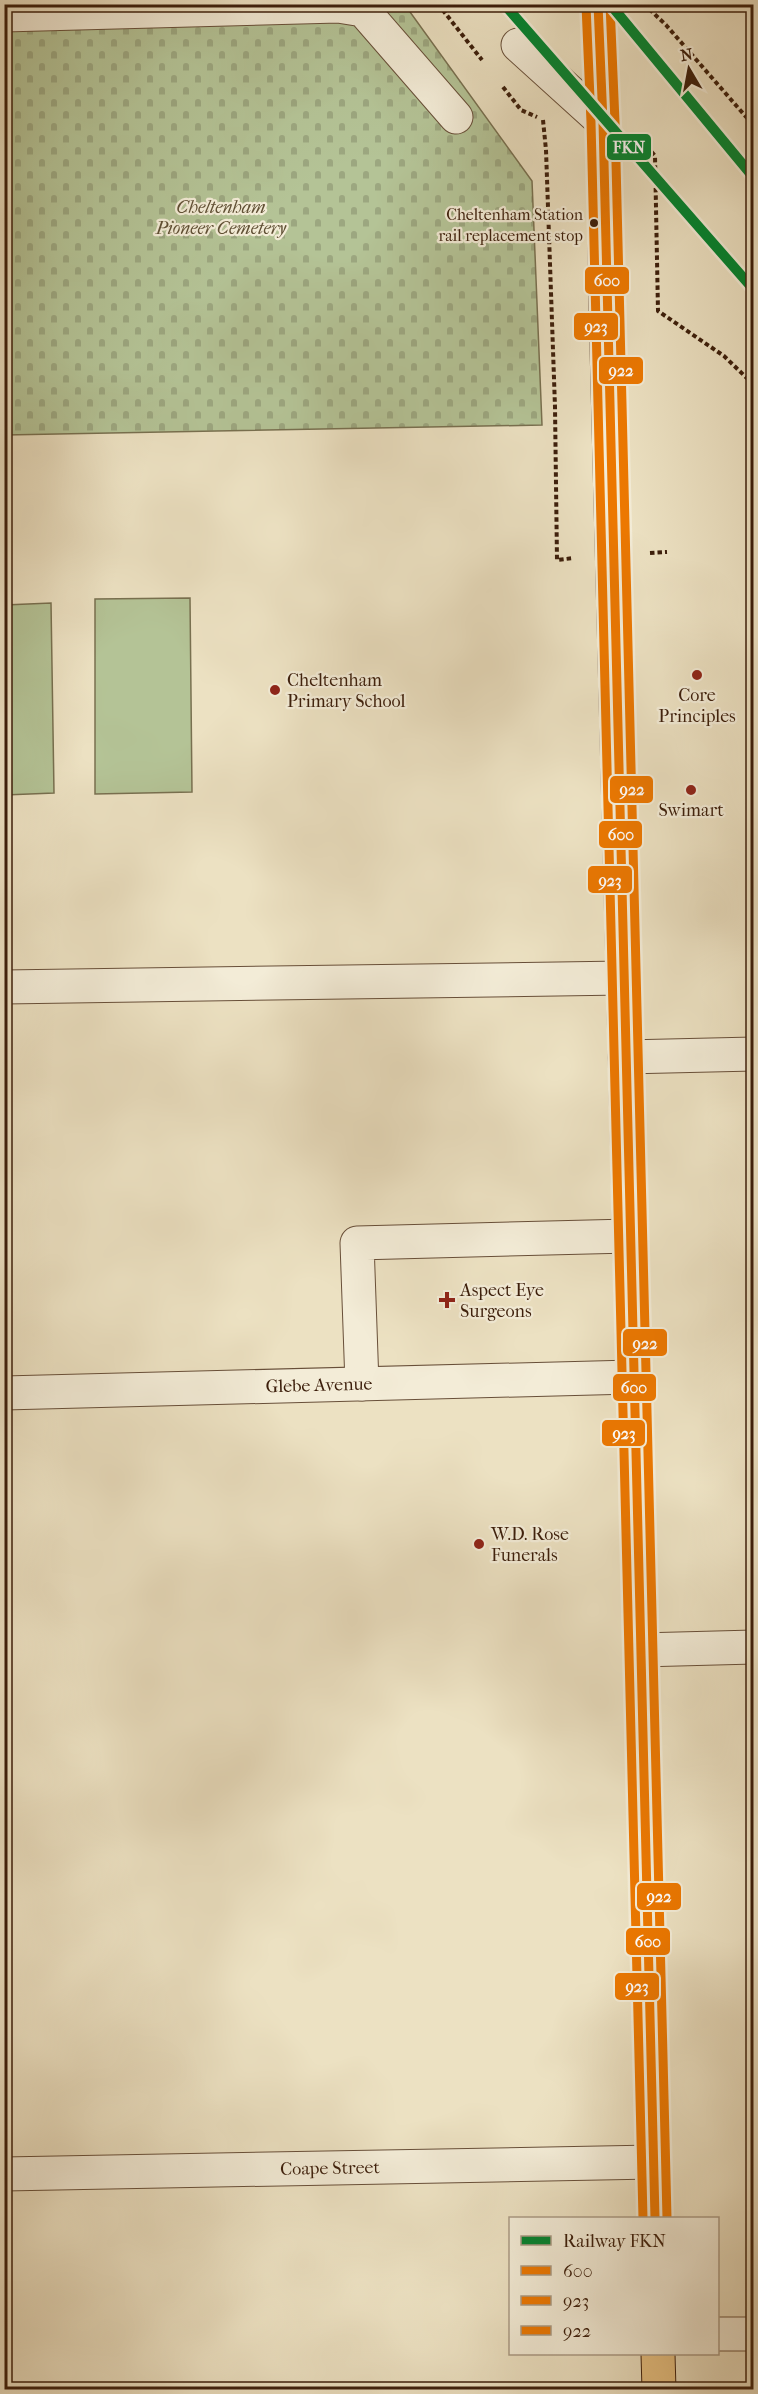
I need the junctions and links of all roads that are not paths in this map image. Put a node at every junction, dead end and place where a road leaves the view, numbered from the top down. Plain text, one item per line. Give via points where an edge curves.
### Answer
1 (598, 4) edge
2 (4, 15) edge
3 (518, 45) dead end
4 (456, 117) dead end
5 (603, 122) junction
6 (623, 978) junction
7 (4, 987) edge
8 (753, 1054) edge
9 (625, 1057) junction
10 (629, 1236) junction
11 (632, 1377) junction
12 (362, 1384) junction
13 (4, 1393) edge
14 (753, 1647) edge
15 (640, 1650) junction
16 (653, 2162) junction
17 (4, 2174) edge
18 (655, 2217) edge
19 (719, 2334) edge
20 (753, 2334) edge
21 (658, 2355) edge
22 (659, 2390) edge

1 - 5 main road
2 - 4 street via 338,6 363,10
3 - 5 street
5 - 6 main road
6 - 7 street
6 - 9 main road
8 - 9 street
9 - 10 main road
10 - 11 main road
10 - 12 street via 357,1243
11 - 12 street, Glebe Avenue
11 - 15 main road
12 - 13 street, Glebe Avenue
14 - 15 street
15 - 16 main road
16 - 17 street, Coape Street
16 - 18 main road
19 - 20 street
21 - 22 main road

